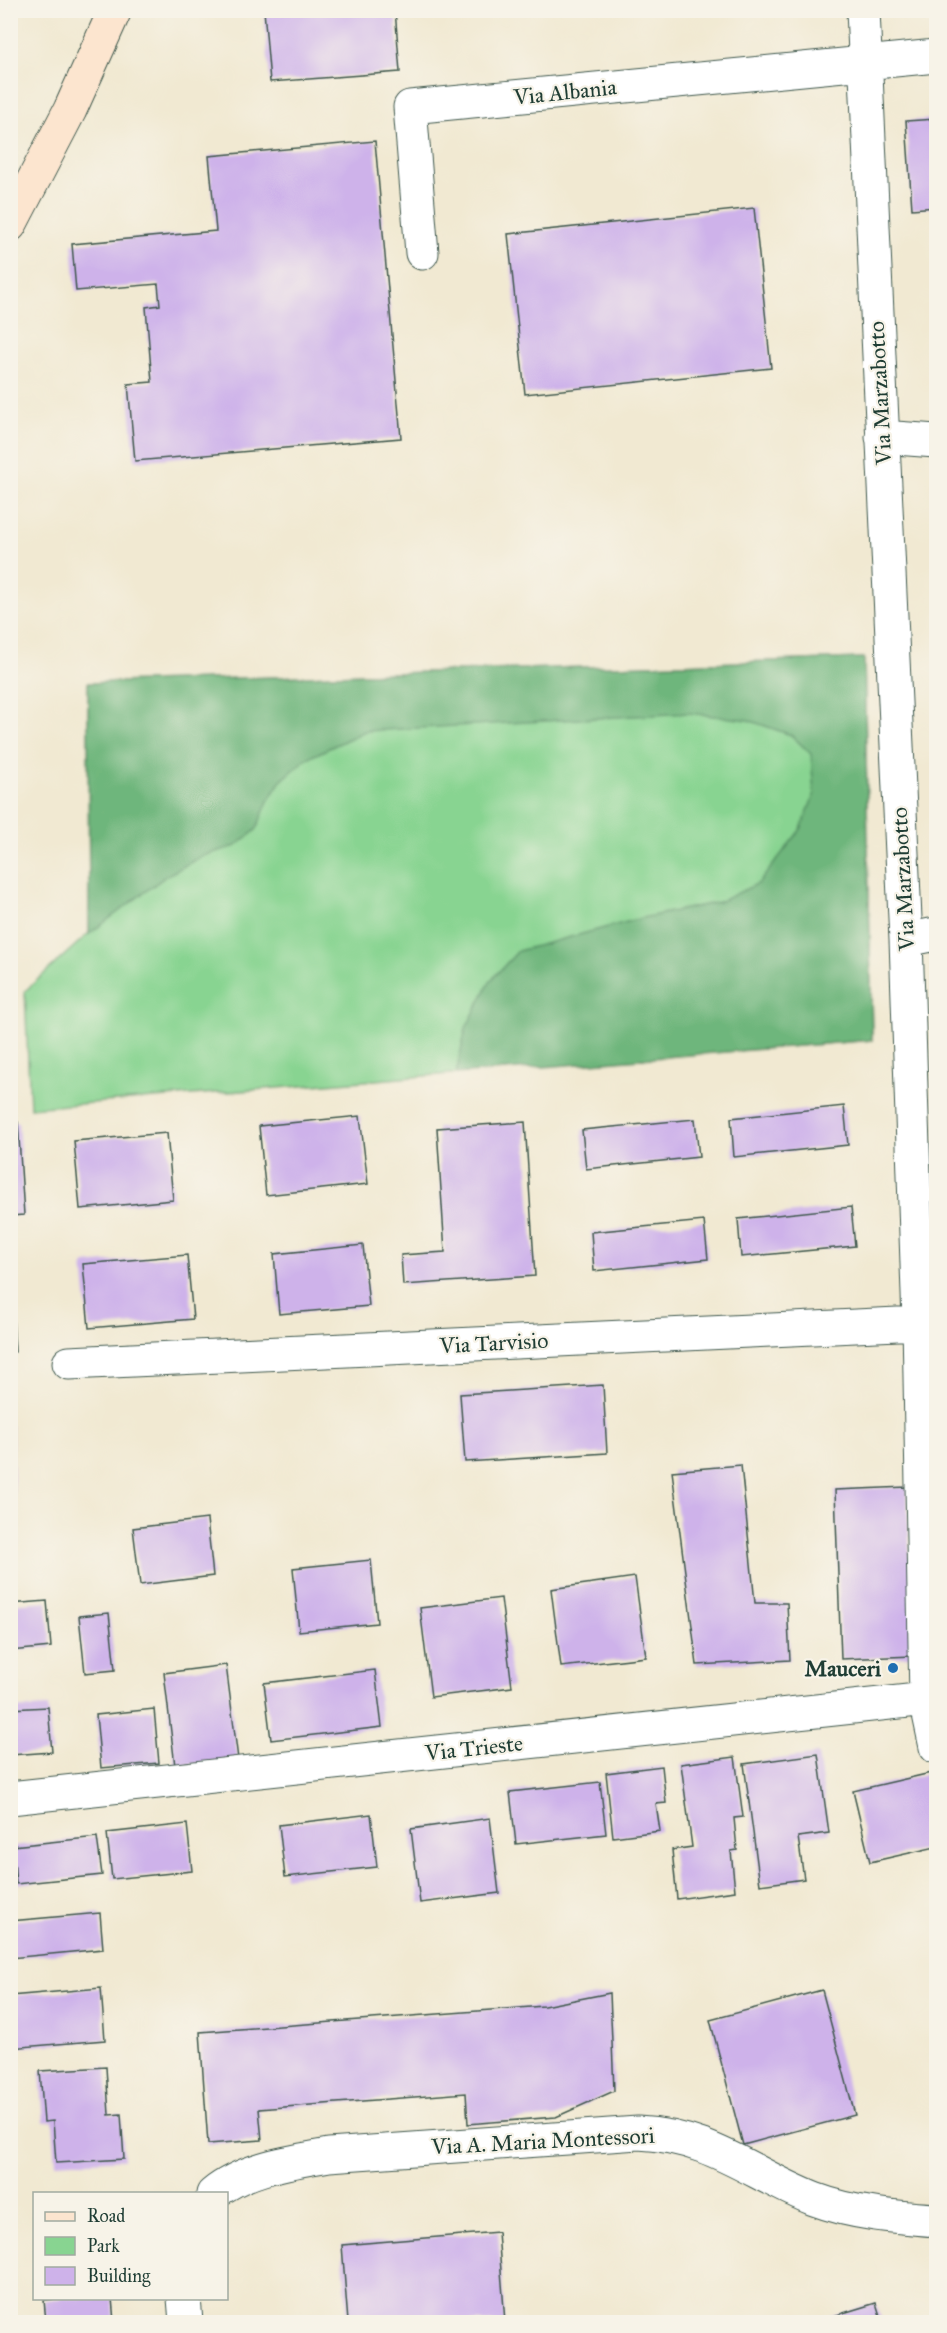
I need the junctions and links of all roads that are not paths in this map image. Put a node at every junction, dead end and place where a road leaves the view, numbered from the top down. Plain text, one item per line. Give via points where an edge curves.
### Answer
1 (115, 10) edge
2 (863, 10) edge
3 (936, 56) edge
4 (865, 62) junction
5 (10, 225) edge
6 (422, 253) dead end
7 (882, 437) junction
8 (936, 441) edge
9 (921, 937) edge
10 (928, 1322) edge
11 (69, 1363) dead end
12 (931, 1699) edge
13 (936, 1747) edge
14 (10, 1798) edge
15 (215, 2192) edge
16 (936, 2220) edge
17 (184, 2300) edge
18 (186, 2322) edge

1 - 5 main road via 70,110
2 - 4 street, Via Marzabotto
3 - 4 street
4 - 6 street, Via Albania via 410,107
4 - 7 street, Via Marzabotto
7 - 8 street
7 - 9 street, Via Marzabotto
9 - 10 street, Via Marzabotto
10 - 11 street, Via Tarvisio
10 - 12 street, Via Marzabotto
12 - 13 street, Via Marzabotto
12 - 14 street, Via Trieste
15 - 16 street, Via A. Maria Montessori via 250,2174 329,2155 638,2133 682,2139 714,2150 833,2206
17 - 18 street

